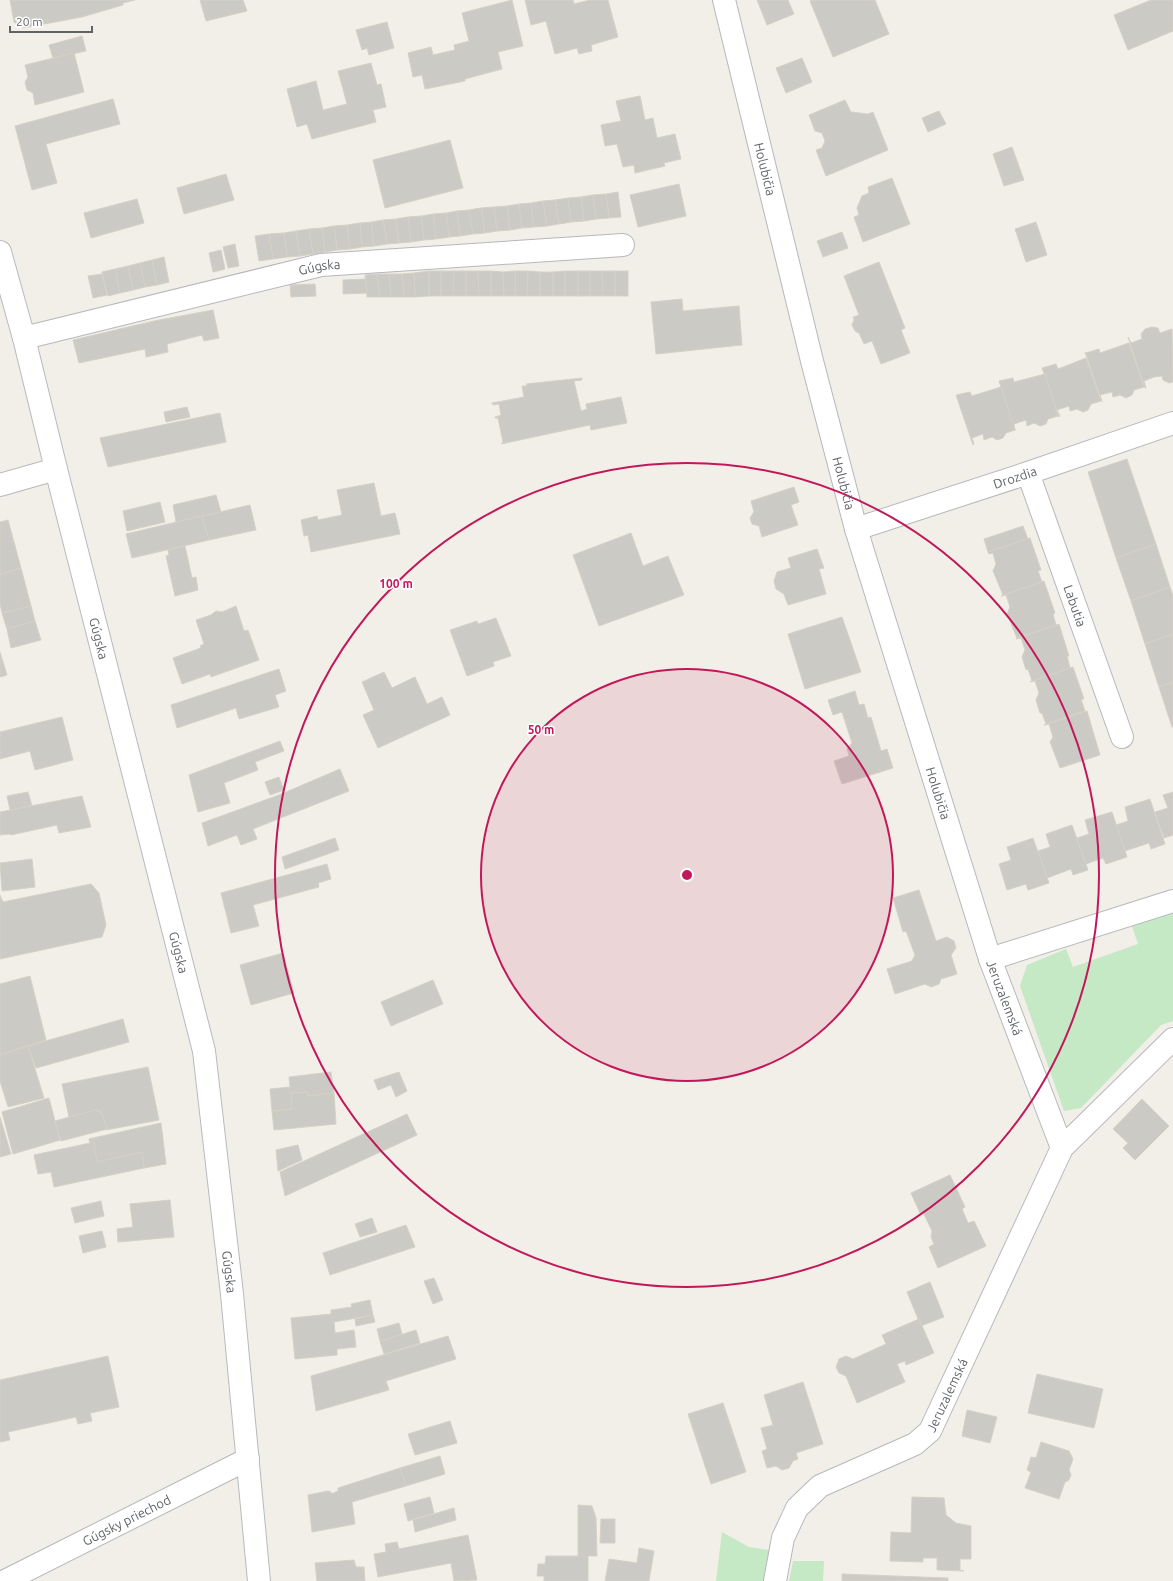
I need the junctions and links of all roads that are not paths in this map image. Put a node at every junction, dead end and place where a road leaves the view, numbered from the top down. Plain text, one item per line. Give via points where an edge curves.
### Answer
1 (724, 0) edge
2 (623, 245) dead end
3 (0, 252) edge
4 (24, 338) junction
5 (1173, 423) edge
6 (56, 469) junction
7 (1028, 474) junction
8 (0, 485) edge
9 (856, 529) junction
10 (1122, 738) dead end
11 (1173, 901) edge
12 (990, 959) junction
13 (1173, 1039) edge
14 (1062, 1148) junction
15 (248, 1459) junction
16 (5, 1575) edge
17 (259, 1581) edge
18 (775, 1581) edge

1 - 9 street, Holubičia via 812,361
2 - 4 street, Gúgska via 321,265
3 - 4 street, Gúgska
4 - 6 street, Gúgska
5 - 7 street, Drozdia
6 - 8 street
6 - 15 street, Gúgska via 204,1051
7 - 9 street, Drozdia
7 - 10 street, Labutia
9 - 12 street, Holubičia
11 - 12 street, Jeruzalemská
12 - 14 street, Jeruzalemská
13 - 14 street, Jeruzalemská
14 - 18 street, Jeruzalemská via 930,1431 915,1444 820,1486 797,1508 783,1538
15 - 16 street, Gúgsky priechod
15 - 17 street, Gúgska

